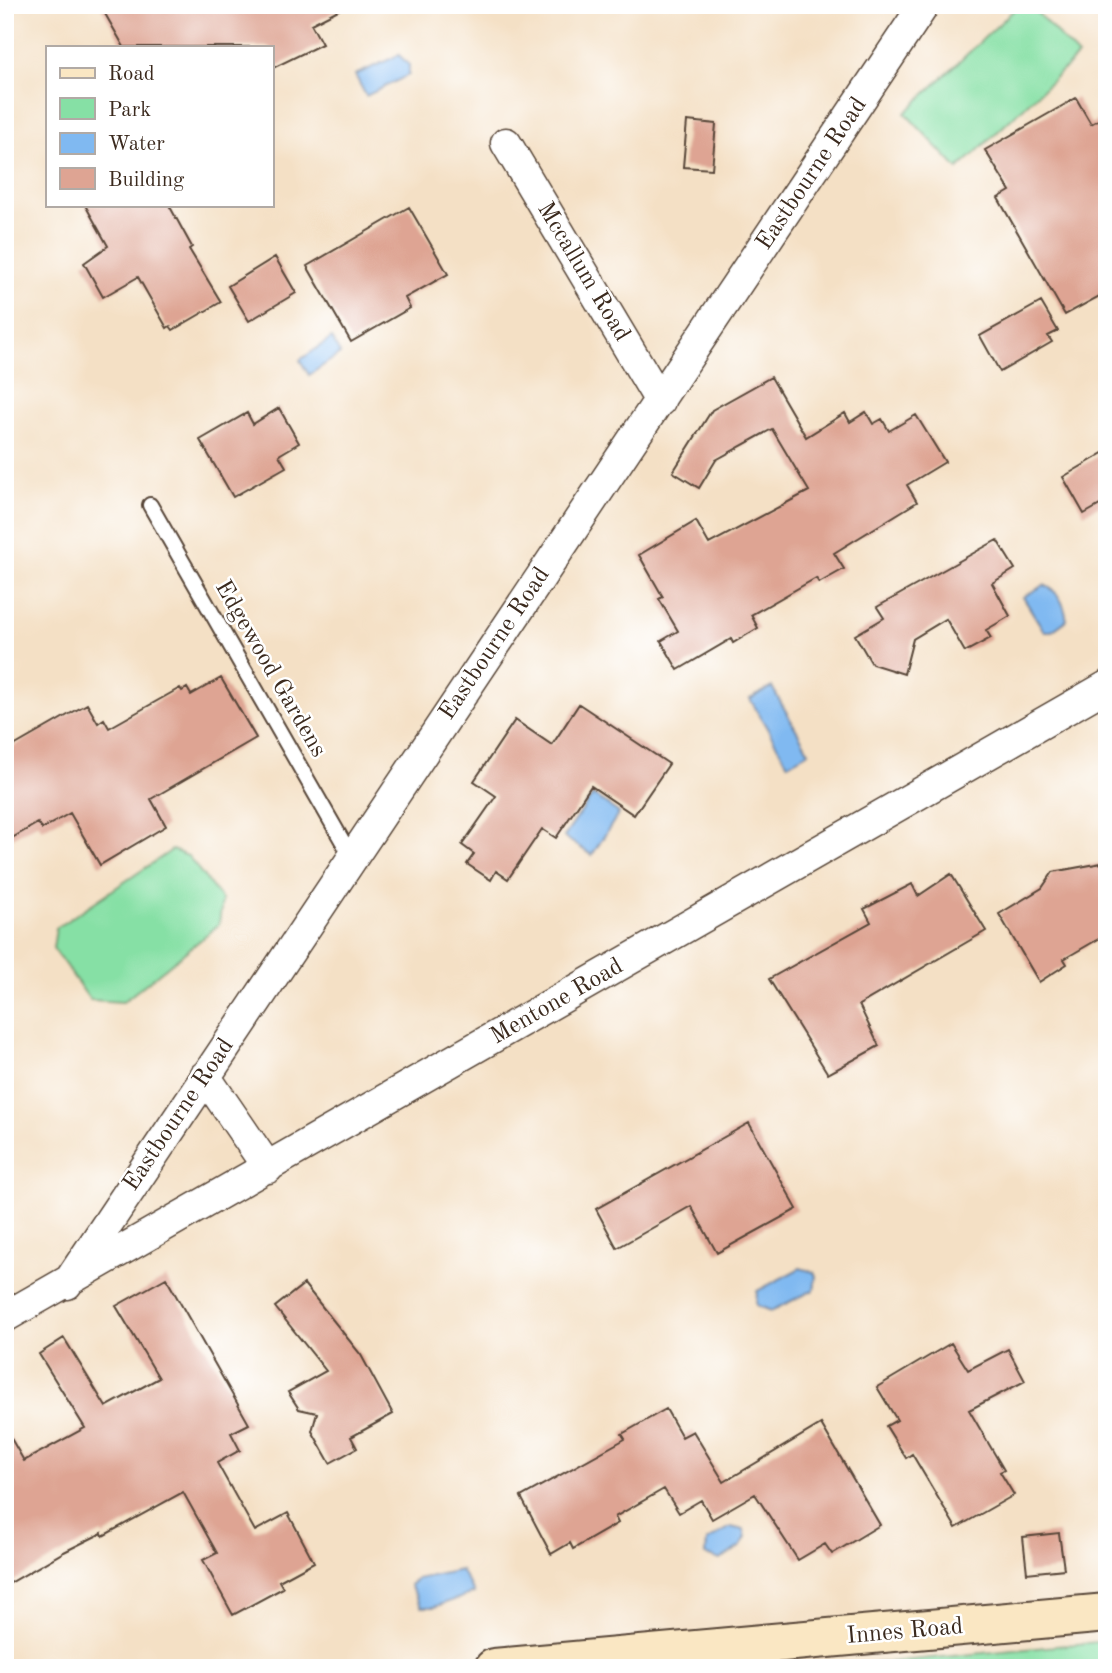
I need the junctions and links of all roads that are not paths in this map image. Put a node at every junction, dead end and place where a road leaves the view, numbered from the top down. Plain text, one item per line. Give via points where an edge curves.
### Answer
1 (924, 5) edge
2 (506, 143) dead end
3 (660, 401) junction
4 (150, 506) dead end
5 (1107, 685) edge
6 (351, 856) junction
7 (205, 1076) junction
8 (268, 1168) junction
9 (67, 1284) junction
10 (5, 1317) edge
11 (1107, 1613) edge
12 (494, 1668) edge

1 - 3 street, Eastbourne Road
2 - 3 street, Mccallum Road
3 - 6 street, Eastbourne Road
4 - 6 lane, Edgewood Gardens
5 - 8 street, Mentone Road
6 - 7 street, Eastbourne Road
7 - 8 street
7 - 9 street, Eastbourne Road
8 - 9 street, Mentone Road
9 - 10 street, Mentone Road
11 - 12 street, Innes Road

